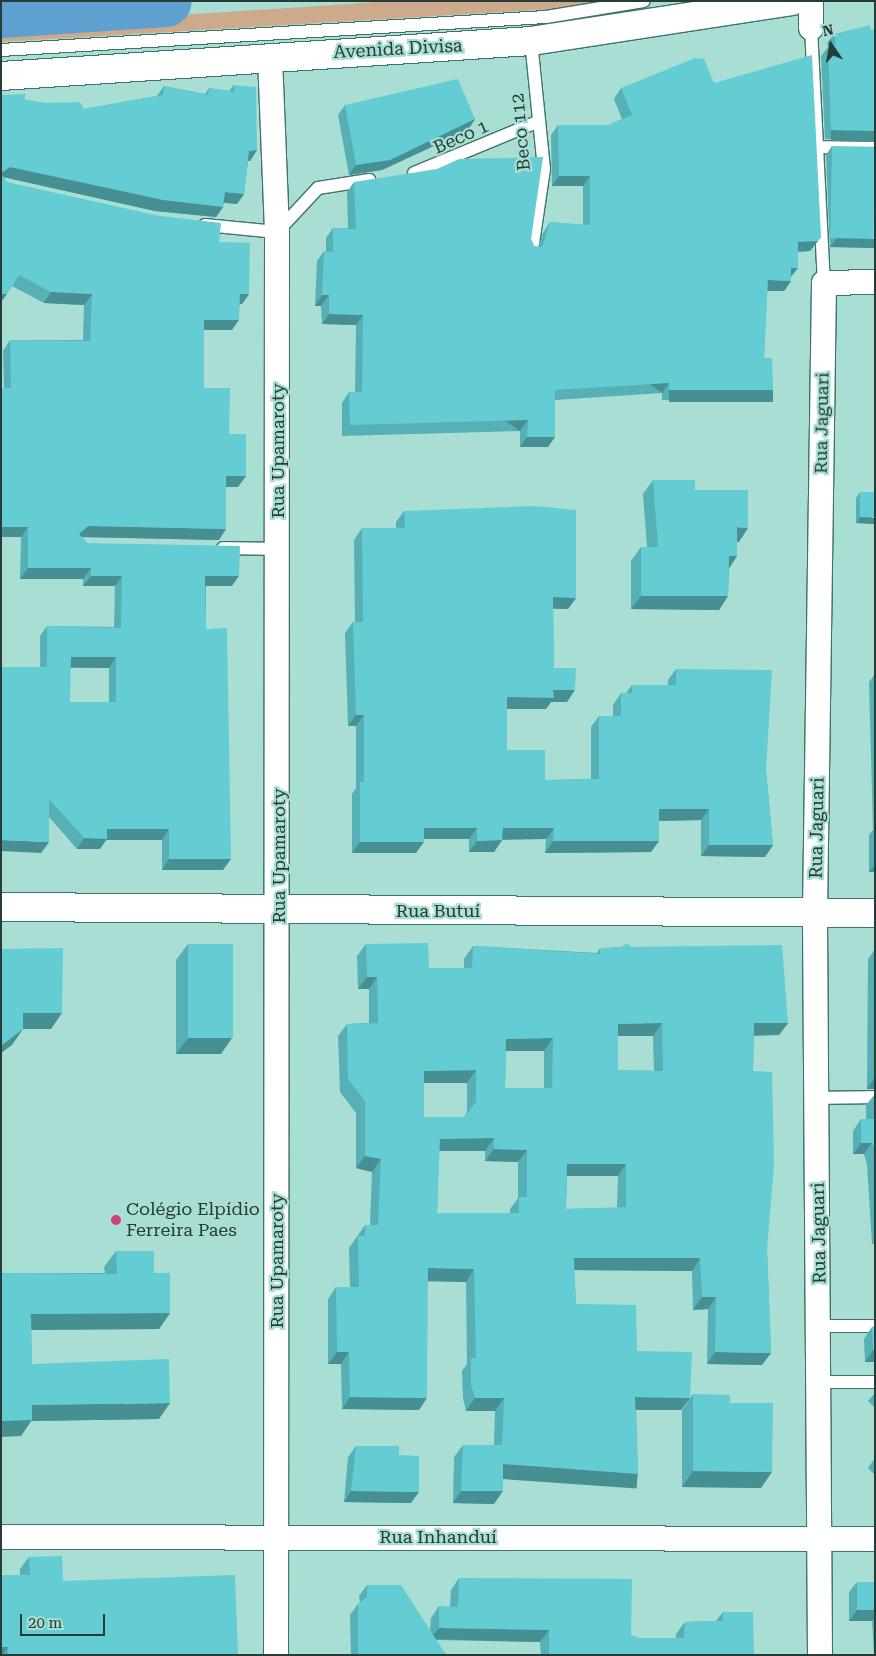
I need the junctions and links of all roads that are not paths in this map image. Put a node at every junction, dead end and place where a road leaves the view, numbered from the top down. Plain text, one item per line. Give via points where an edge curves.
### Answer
1 (644, 1) edge
2 (792, 1) edge
3 (811, 1) edge
4 (811, 28) joint
5 (531, 41) junction
6 (1, 50) edge
7 (270, 57) junction
8 (1, 76) edge
9 (537, 122) junction
10 (817, 147) junction
11 (875, 148) edge
12 (400, 175) edge
13 (382, 178) edge
14 (192, 223) edge
15 (277, 232) junction
16 (532, 250) edge
17 (875, 282) edge
18 (824, 283) junction
19 (209, 548) edge
20 (278, 549) junction
21 (1, 906) edge
22 (279, 910) junction
23 (815, 912) junction
24 (875, 913) edge
25 (875, 1097) edge
26 (817, 1098) junction
27 (820, 1326) junction
28 (875, 1326) edge
29 (822, 1382) junction
30 (875, 1382) edge
31 (276, 1536) junction
32 (1, 1537) edge
33 (820, 1539) junction
34 (875, 1539) edge
35 (276, 1655) edge
36 (820, 1655) edge

1 - 6 lane via 546,17
2 - 5 street, Avenida Divisa
3 - 4 street, Rua Jaguari
4 - 10 lane, Rua Jaguari
5 - 7 street, Avenida Divisa
5 - 9 lane, Beco 112
7 - 8 street, Avenida Divisa
7 - 15 street, Rua Upamaroty
9 - 12 lane, Beco 1 via 428,171
9 - 16 lane, Beco 112 via 544,169
10 - 11 lane
10 - 18 lane, Rua Jaguari
13 - 15 lane via 318,188
14 - 15 lane
15 - 20 street, Rua Upamaroty
17 - 18 street
18 - 23 street, Rua Jaguari
19 - 20 lane
20 - 22 street, Rua Upamaroty
21 - 22 street, Rua Butuí
22 - 23 street, Rua Butuí
22 - 31 street, Rua Upamaroty
23 - 24 street, Rua Butuí
23 - 26 street, Rua Jaguari
25 - 26 lane
26 - 27 street, Rua Jaguari
27 - 28 lane
27 - 29 street, Rua Jaguari
29 - 30 lane
29 - 33 street, Rua Jaguari
31 - 32 street, Rua Inhanduí
31 - 33 street, Rua Inhanduí
31 - 35 street, Rua Upamaroty
33 - 34 street, Rua Inhanduí
33 - 36 street, Rua Jaguari

